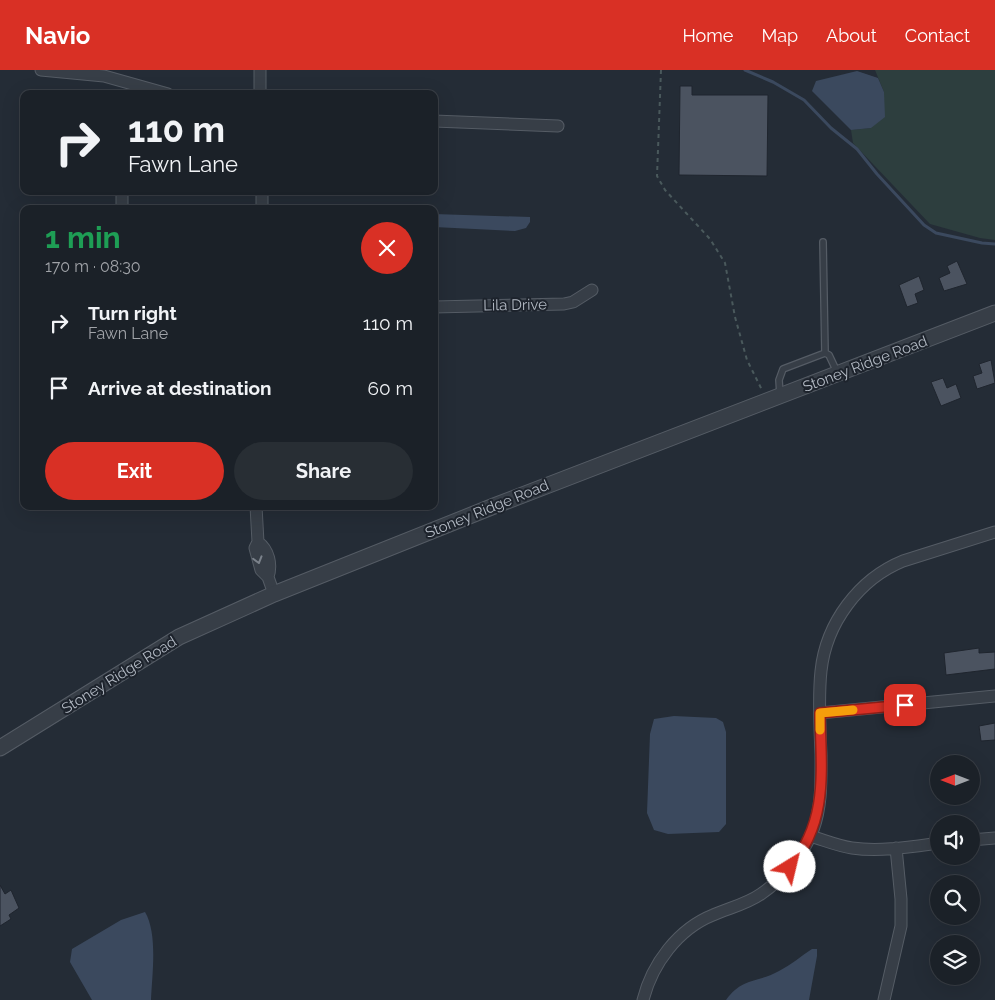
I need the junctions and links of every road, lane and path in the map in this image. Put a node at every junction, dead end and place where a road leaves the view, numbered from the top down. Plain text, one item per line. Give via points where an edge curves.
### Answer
1 (41, 70) edge
2 (260, 70) edge
3 (661, 70) edge
4 (136, 89) edge
5 (260, 90) edge
6 (438, 121) edge
7 (558, 126) dead end
8 (823, 242) dead end
9 (592, 290) dead end
10 (438, 307) edge
11 (995, 313) edge
12 (825, 353) junction
13 (838, 374) junction
14 (774, 398) junction
15 (256, 510) edge
16 (995, 532) edge
17 (274, 594) junction
18 (995, 696) edge
19 (820, 713) junction
20 (0, 748) edge
21 (810, 836) junction
22 (995, 838) edge
23 (980, 839) edge
24 (930, 844) edge
25 (896, 848) junction
26 (642, 1000) edge
27 (884, 1000) edge

1 - 4 street via 94,75
2 - 5 street
3 - 14 path via 657,176 726,263 735,317 747,360 757,383
6 - 7 street
8 - 12 lane
9 - 10 street, Lila Drive via 564,304
11 - 13 street, Stoney Ridge Road
12 - 13 lane via 829,354
12 - 14 lane via 783,369
13 - 14 street, Stoney Ridge Road
14 - 17 street, Stoney Ridge Road
15 - 17 street via 258,542 265,546 271,568 268,577
16 - 19 street via 903,561 882,571 860,590 842,611 829,639 821,673
17 - 20 street, Stoney Ridge Road via 179,637
18 - 19 street
19 - 21 street via 820,799
21 - 25 street via 851,848
21 - 26 street via 798,857 769,888 751,900 704,919 678,939 656,968
22 - 23 street
24 - 25 street
25 - 27 street via 901,926

